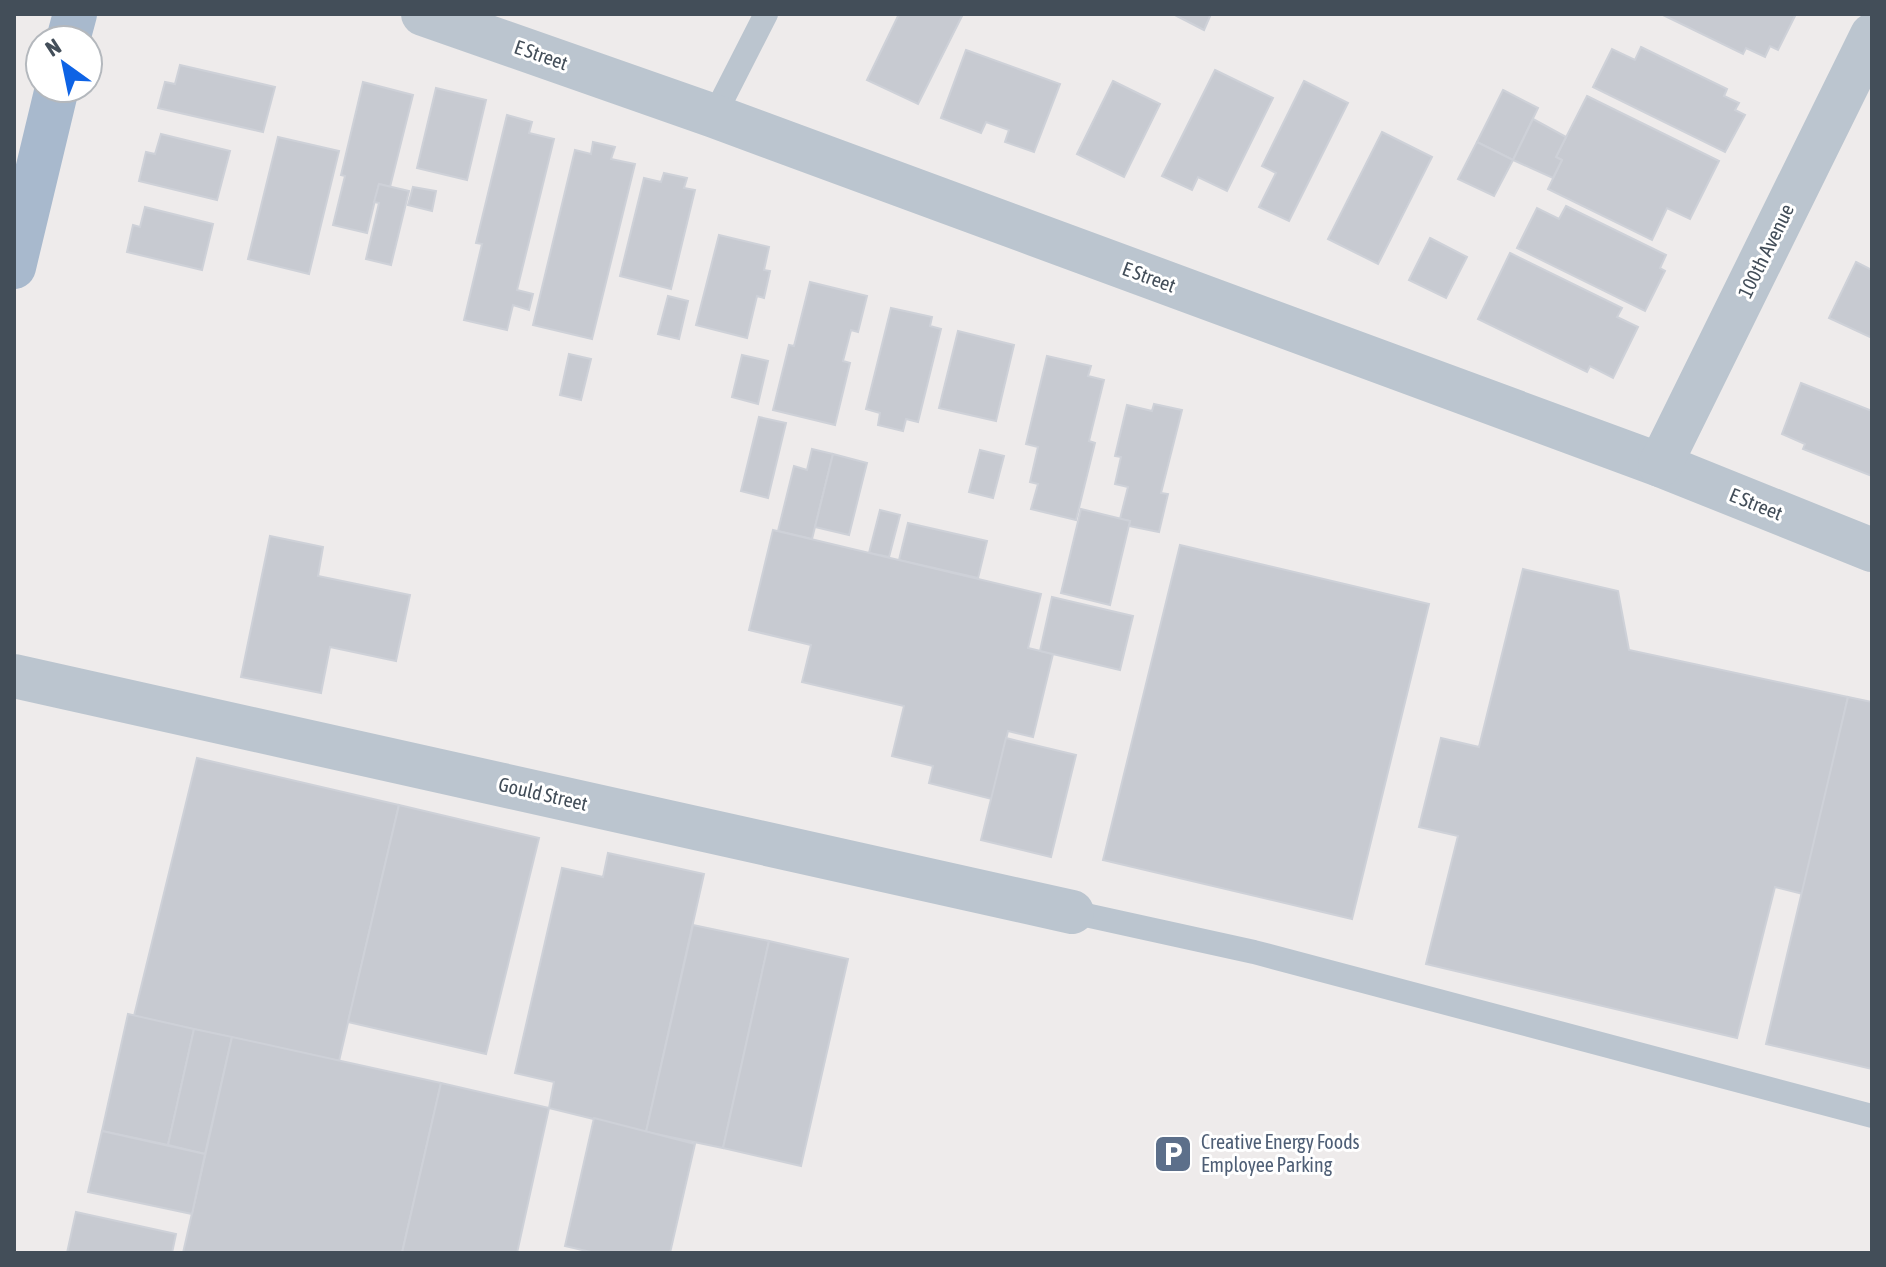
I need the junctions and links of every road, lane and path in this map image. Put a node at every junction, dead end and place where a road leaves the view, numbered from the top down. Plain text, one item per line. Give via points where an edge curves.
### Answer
1 (423, 14) edge
2 (766, 14) edge
3 (1872, 35) edge
4 (53, 104) edge
5 (714, 116) junction
6 (14, 267) edge
7 (1660, 465) junction
8 (1872, 550) edge
9 (14, 676) edge
10 (1072, 912) joint
11 (1872, 1116) edge

1 - 5 street, E Street
2 - 5 lane
3 - 7 street, 100th Avenue
4 - 6 main road
5 - 7 street, E Street
7 - 8 street, E Street
9 - 10 street, Gould Street
10 - 11 lane via 1254,952

